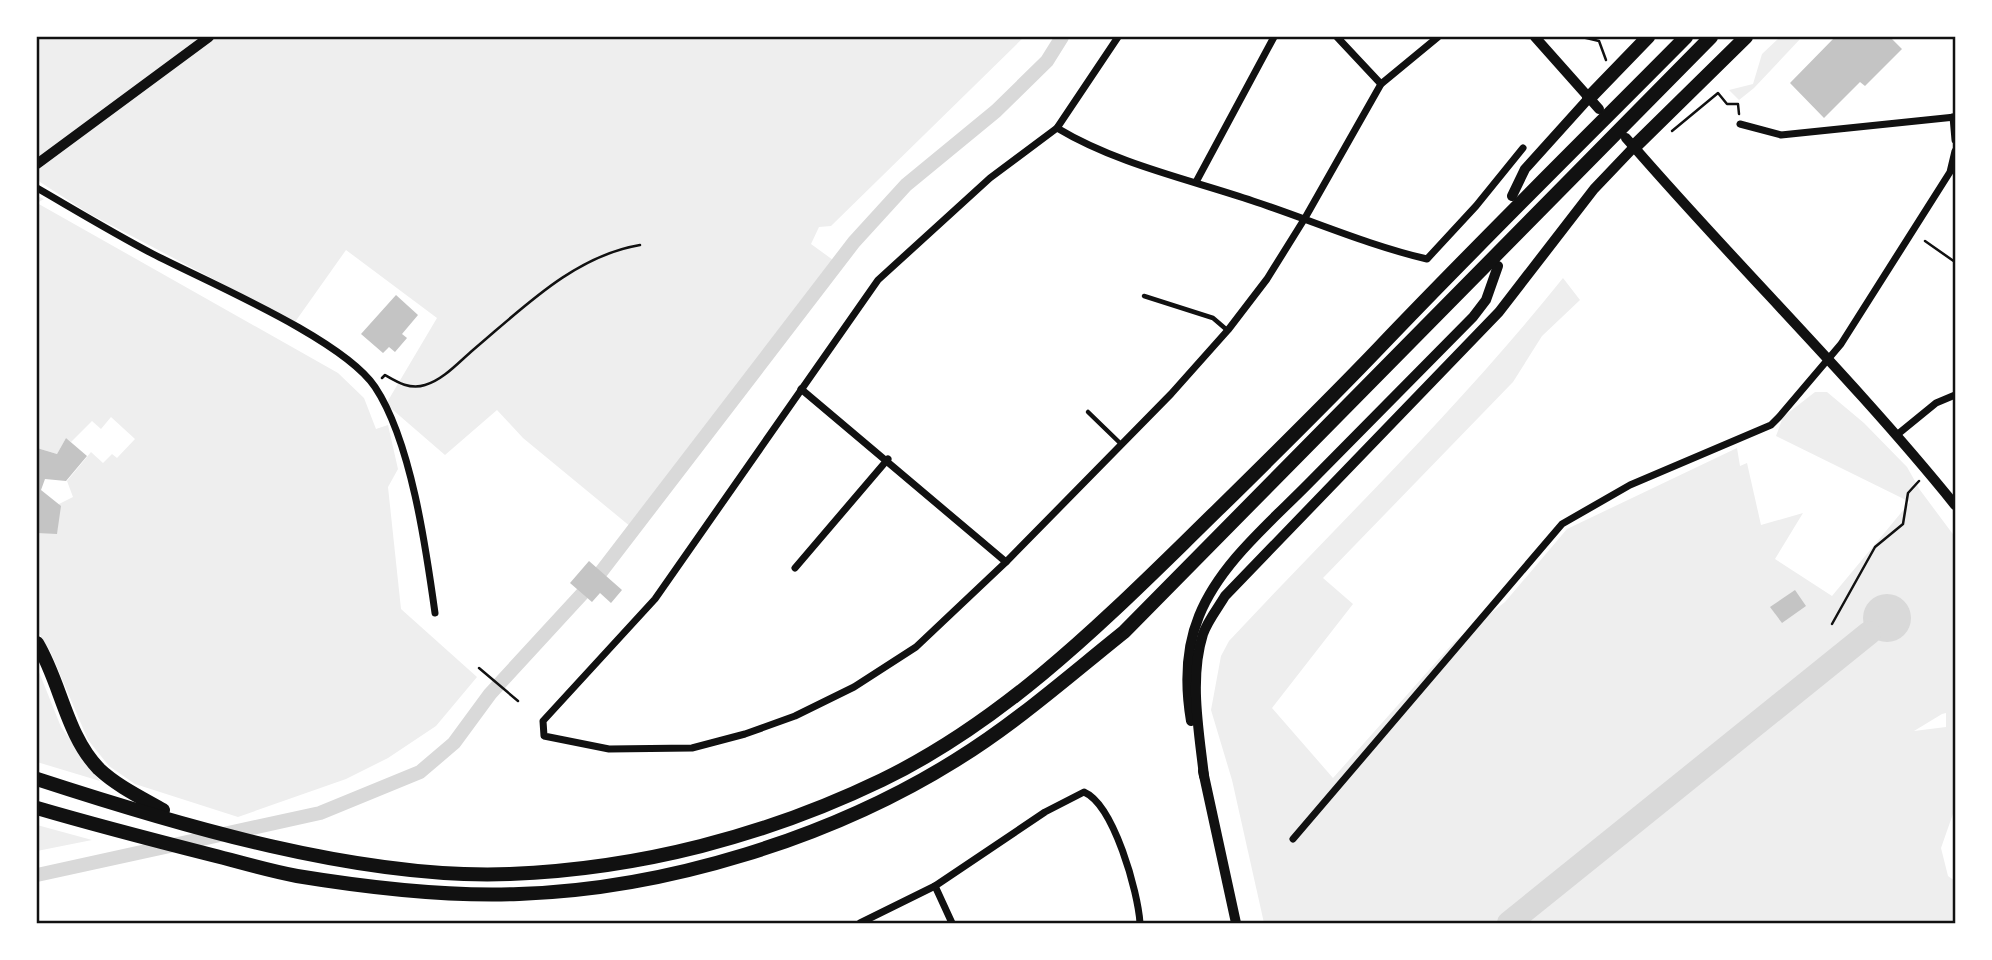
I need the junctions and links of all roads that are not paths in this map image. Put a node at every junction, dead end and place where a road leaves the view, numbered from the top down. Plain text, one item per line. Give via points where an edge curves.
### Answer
1 (209, 37) edge
2 (1118, 37) edge
3 (1274, 37) edge
4 (1337, 37) edge
5 (1438, 37) edge
6 (1535, 37) edge
7 (1648, 37) edge
8 (1686, 37) edge
9 (1711, 37) edge
10 (1746, 37) edge
11 (1381, 84) junction
12 (1594, 104) junction
13 (1954, 117) edge
14 (1740, 124) dead end
15 (1057, 128) junction
16 (1955, 140) edge
17 (1630, 143) junction
18 (1523, 148) dead end
19 (1955, 151) edge
20 (37, 164) edge
21 (1196, 182) junction
22 (37, 188) edge
23 (1513, 196) dead end
24 (1305, 218) junction
25 (1499, 266) dead end
26 (1144, 296) dead end
27 (1228, 330) junction
28 (1829, 360) junction
29 (801, 389) junction
30 (1955, 395) edge
31 (1088, 412) dead end
32 (1898, 434) junction
33 (1120, 443) junction
34 (888, 459) junction
35 (1955, 505) edge
36 (1006, 562) junction
37 (795, 568) dead end
38 (435, 613) dead end
39 (37, 643) edge
40 (1204, 776) junction
41 (37, 779) edge
42 (37, 808) edge
43 (179, 820) junction
44 (1293, 839) dead end
45 (936, 886) junction
46 (860, 923) edge
47 (953, 923) edge
48 (1140, 923) edge
49 (1236, 923) edge

1 - 20 main road
2 - 15 street
3 - 21 street
4 - 11 street
5 - 11 street
6 - 12 main road
7 - 12 highway
8 - 43 highway via 1318,412 1101,624 1014,697 884,779 770,827 687,851 508,874 419,870 319,856
9 - 42 highway via 1124,632 1022,714 956,760 891,796 770,847 595,889 517,895 418,891 295,876
10 - 17 highway
11 - 24 street
12 - 23 main road via 1525,169
13 - 14 street via 1782,135
13 - 16 street
15 - 21 street via 1092,149
15 - 29 street via 990,178 878,280
17 - 28 street
17 - 40 main road via 1499,312 1225,596 1204,633 1199,663 1196,706
18 - 24 street via 1427,259 1389,250
19 - 28 street via 1950,172
21 - 24 street
22 - 38 street via 150,253 265,310 340,355 374,386 412,486
24 - 27 street
25 - 40 main road via 1486,300 1473,317 1239,556 1200,613 1187,659 1187,692
26 - 27 lane via 1213,318
27 - 33 street
28 - 32 street
28 - 44 street via 1771,425 1630,485 1562,524
29 - 34 street
29 - 36 street via 655,599 542,721 544,736 609,749 692,748 795,716 853,687 916,647
30 - 32 street via 1937,402
31 - 33 lane
32 - 35 street
33 - 36 street
34 - 36 street
34 - 37 street
39 - 43 highway via 90,758 109,778
40 - 49 main road
41 - 43 highway
45 - 46 street
45 - 47 street
45 - 48 street via 1045,812 1084,792 1108,821 1124,856

